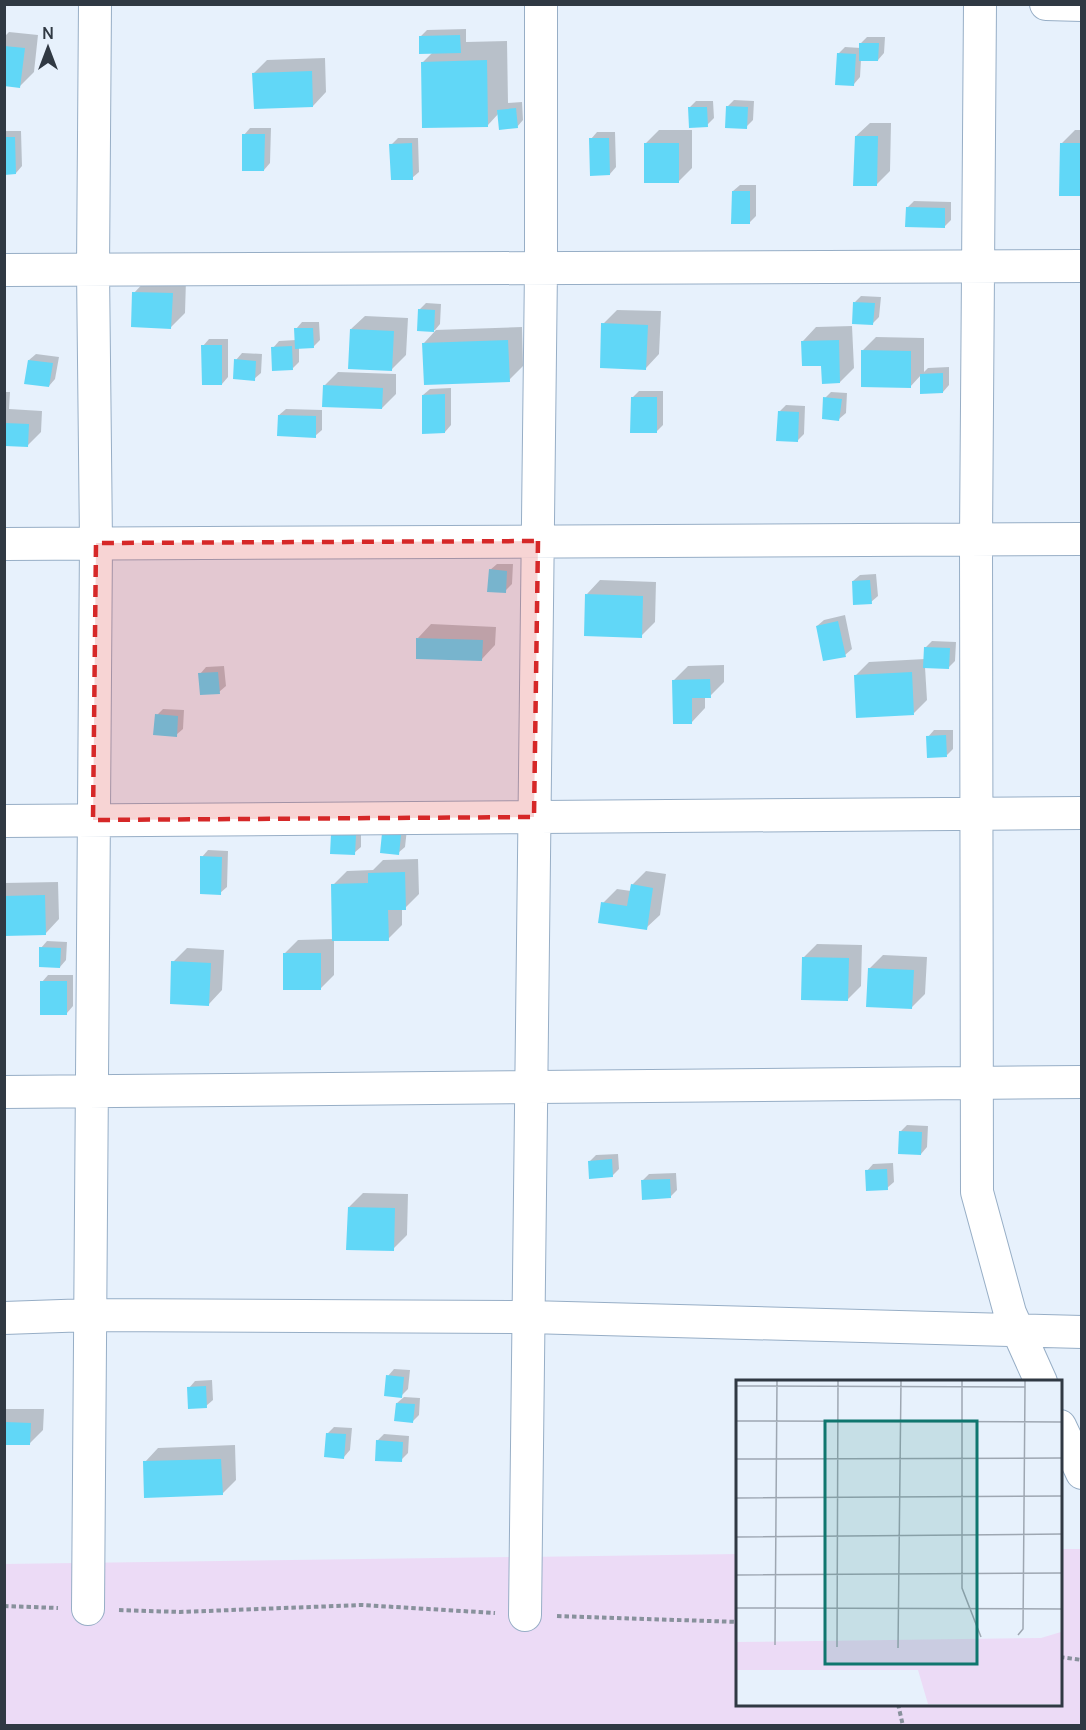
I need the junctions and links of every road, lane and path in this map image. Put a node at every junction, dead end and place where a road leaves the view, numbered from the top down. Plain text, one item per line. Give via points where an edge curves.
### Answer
1 (95, 4) edge
2 (541, 4) edge
3 (980, 4) edge
4 (1046, 4) edge
5 (1082, 5) edge
6 (979, 266) junction
7 (1082, 266) edge
8 (541, 268) junction
9 (93, 269) junction
10 (4, 270) edge
11 (1082, 539) edge
12 (976, 540) junction
13 (538, 541) junction
14 (96, 543) junction
15 (4, 544) edge
16 (1082, 813) edge
17 (976, 814) junction
18 (534, 817) junction
19 (93, 820) junction
20 (4, 821) edge
21 (977, 1082) junction
22 (1082, 1082) edge
23 (531, 1087) junction
24 (91, 1091) junction
25 (4, 1092) edge
26 (90, 1315) junction
27 (4, 1317) edge
28 (529, 1317) junction
29 (1018, 1330) junction
30 (1082, 1332) edge
31 (1040, 1380) edge
32 (1062, 1430) edge
33 (1082, 1473) edge
34 (4, 1606) edge
35 (88, 1609) junction
36 (525, 1615) junction
37 (736, 1622) edge
38 (1062, 1657) edge
39 (1082, 1660) edge
40 (898, 1706) edge
41 (903, 1725) edge

1 - 9 street
2 - 8 street
3 - 6 street
4 - 5 street
6 - 7 street
6 - 8 street
6 - 12 street
8 - 9 street
8 - 13 street
9 - 10 street
9 - 14 street
11 - 12 street
12 - 13 street
12 - 17 street
13 - 14 street
13 - 18 street
14 - 15 street
14 - 19 street
16 - 17 street
17 - 18 street
17 - 21 street
18 - 19 street
18 - 23 street
19 - 20 street
19 - 24 street
21 - 22 street
21 - 23 street
21 - 29 street via 977,1192
23 - 24 street
23 - 28 street
24 - 25 street
24 - 26 street
26 - 27 street
26 - 28 street
26 - 35 street
28 - 29 street
28 - 36 street
29 - 30 street
29 - 31 street
32 - 33 street
34 - 35 path
35 - 36 path via 180,1612 362,1605
36 - 37 path
38 - 39 path
40 - 41 path

